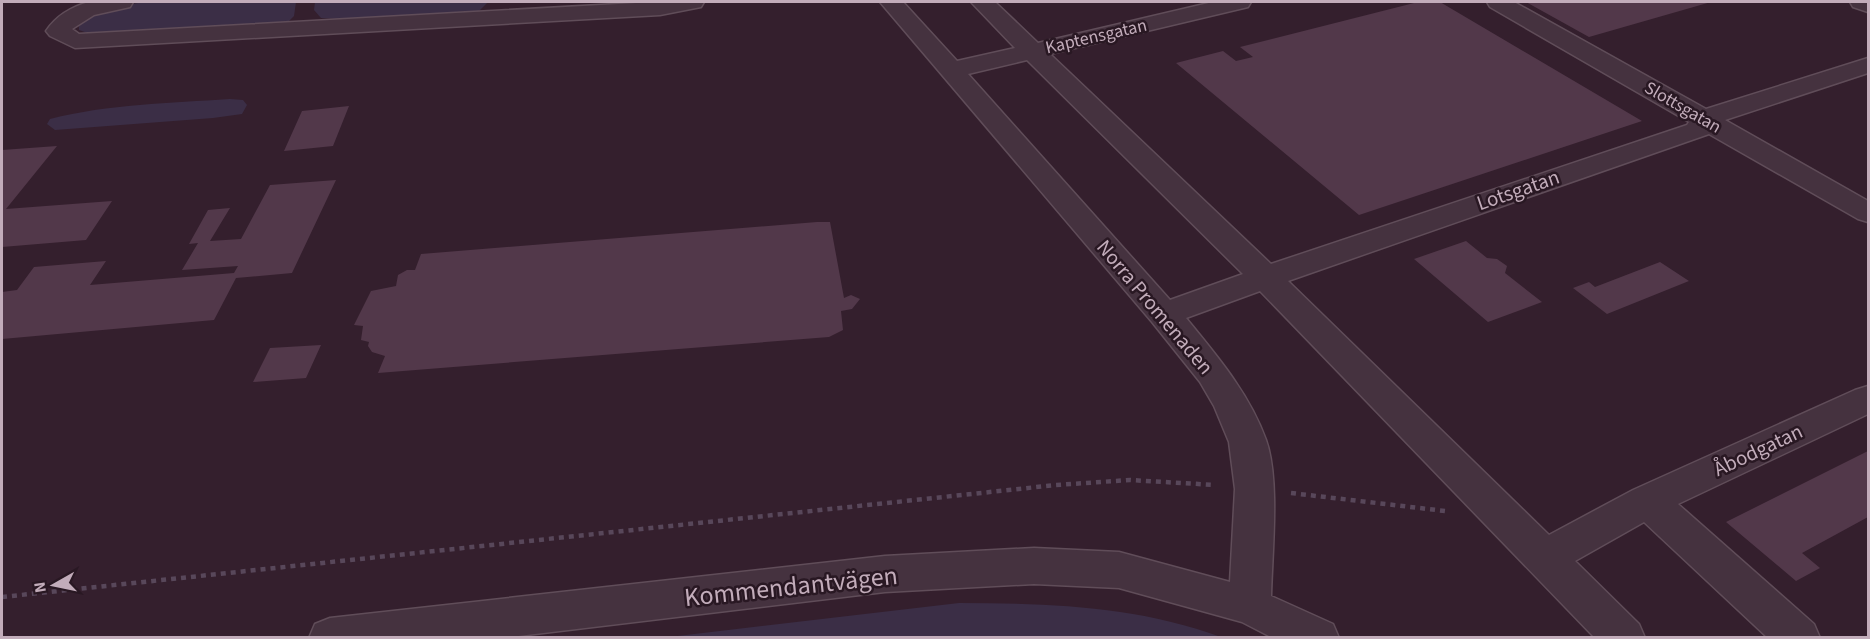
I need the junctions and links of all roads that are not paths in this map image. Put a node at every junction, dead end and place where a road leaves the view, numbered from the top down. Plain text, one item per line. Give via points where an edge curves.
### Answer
1 (122, 2) edge
2 (693, 2) edge
3 (891, 2) edge
4 (982, 2) edge
5 (1240, 2) edge
6 (1498, 2) edge
7 (1862, 2) edge
8 (1869, 5) edge
9 (498, 9) edge
10 (1032, 51) junction
11 (1869, 64) edge
12 (952, 70) junction
13 (1703, 119) junction
14 (1869, 213) edge
15 (1266, 278) junction
16 (1164, 314) junction
17 (1869, 399) edge
18 (1647, 501) junction
19 (1544, 558) junction
20 (1250, 606) junction
21 (330, 638) edge
22 (1318, 638) edge
23 (1624, 638) edge
24 (1799, 638) edge

1 - 9 street via 77,12 58,31 75,41 304,20
2 - 9 street via 660,8
3 - 12 street, Norra Promenaden
4 - 10 street
5 - 10 street, Kaptensgatan
6 - 13 street, Slottsgatan
7 - 8 street
10 - 12 street, Kaptensgatan
10 - 15 street
11 - 13 street, Lotsgatan
12 - 16 street, Norra Promenaden
13 - 14 street, Slottsgatan
13 - 15 street, Lotsgatan via 1698,129
15 - 16 street, Lotsgatan
15 - 19 street
16 - 20 street, Norra Promenaden via 1212,373 1248,442 1254,489
17 - 18 street, Åbodgatan
18 - 19 street
18 - 24 street
19 - 23 street
20 - 21 street, Kommendantvägen via 1119,570 1034,566 885,574
20 - 22 street

